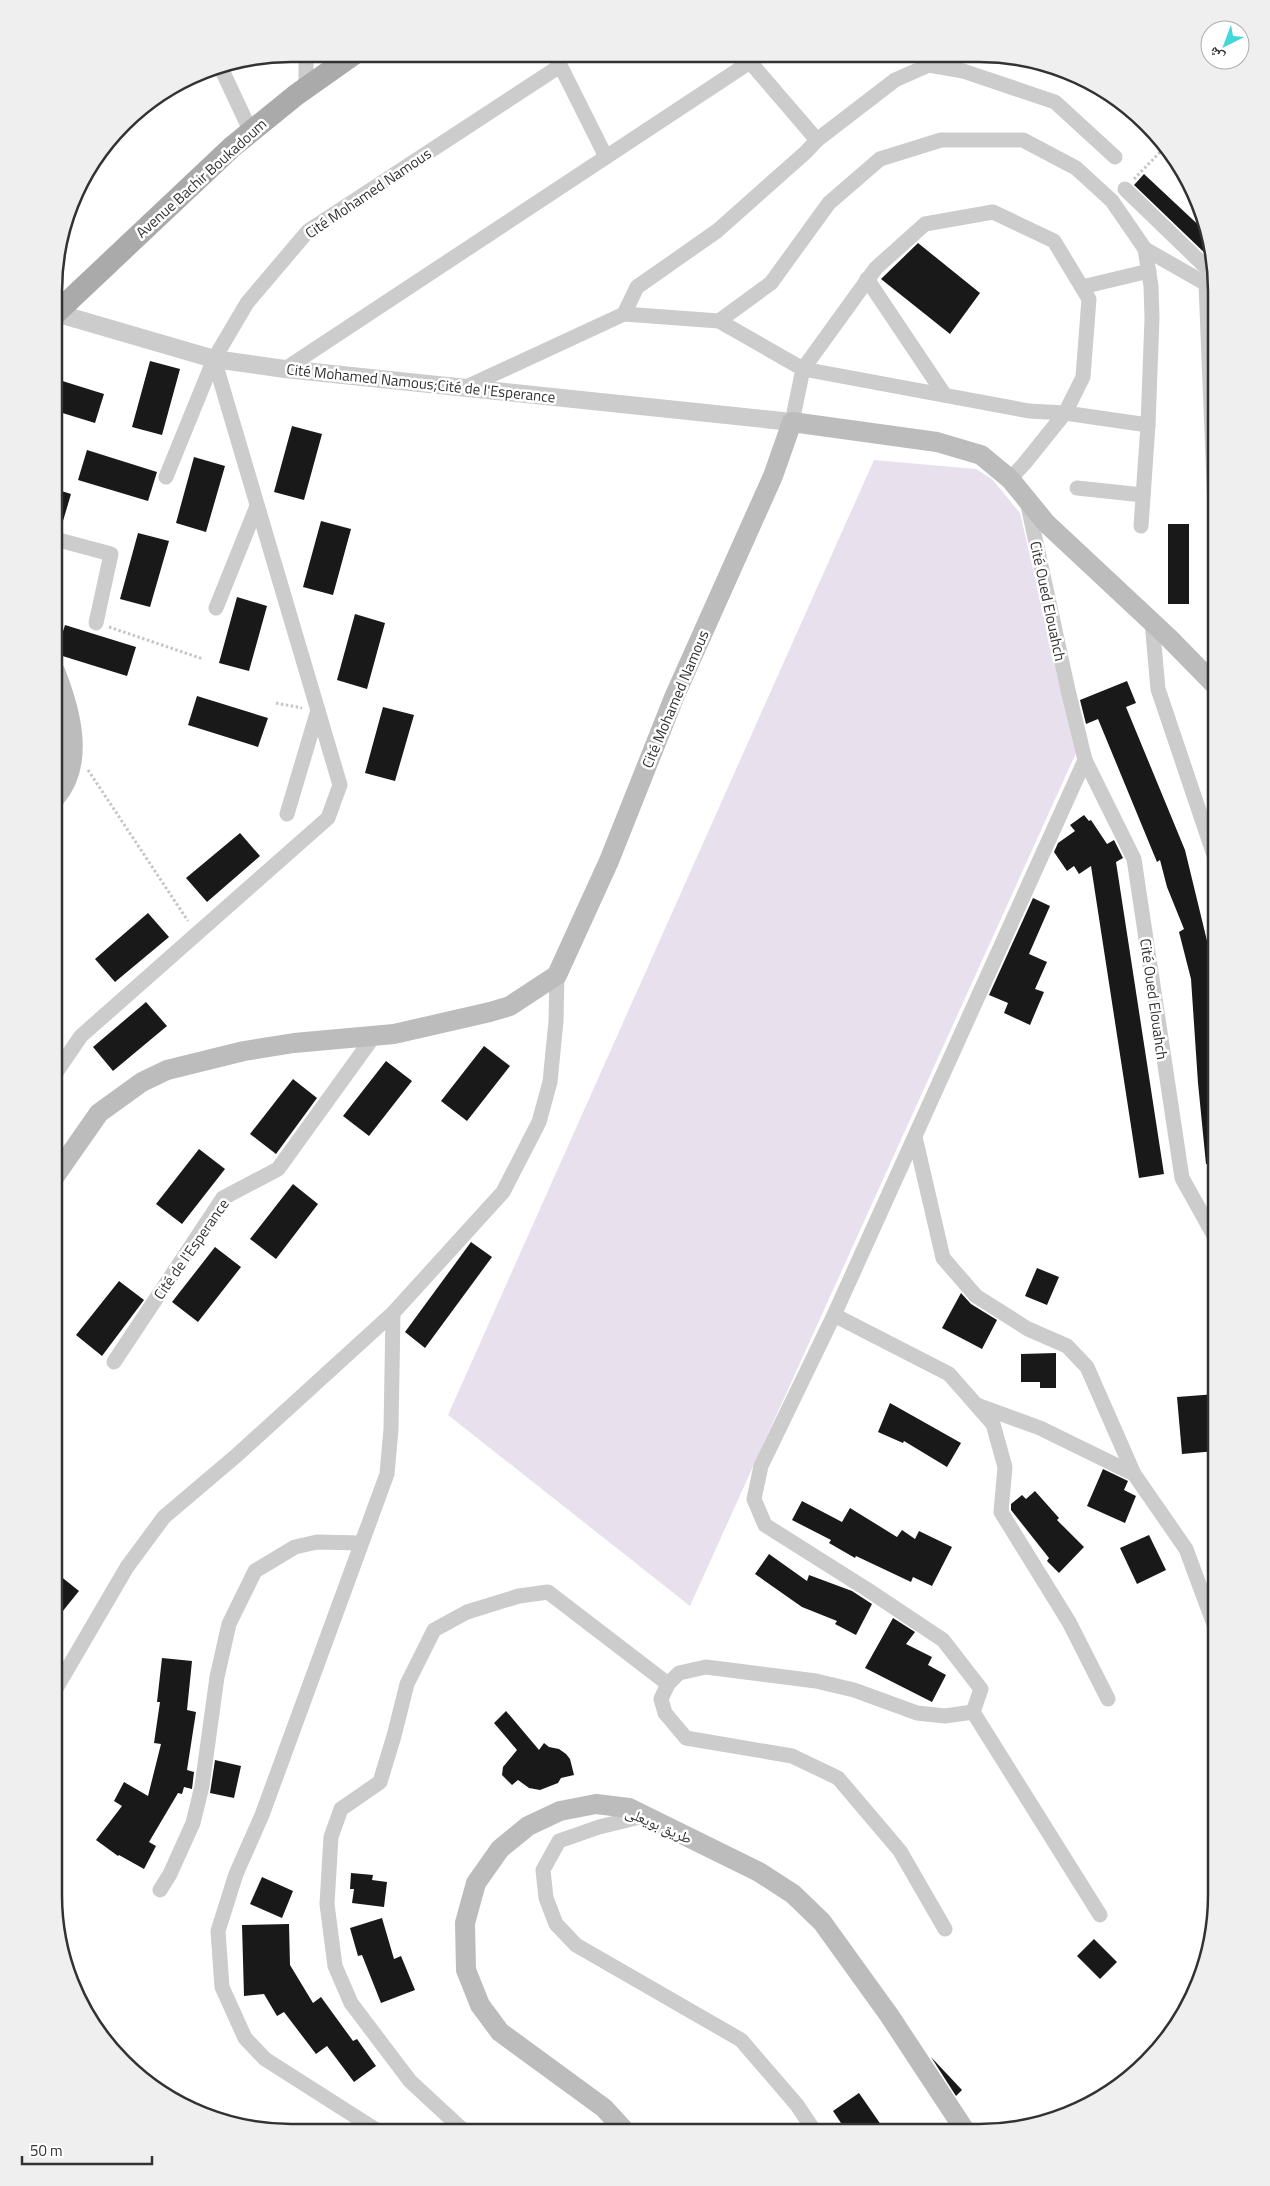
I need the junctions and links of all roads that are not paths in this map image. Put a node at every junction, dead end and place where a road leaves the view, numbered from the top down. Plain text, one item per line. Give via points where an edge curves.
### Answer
1 (306, 62) edge
2 (342, 62) edge
3 (554, 62) edge
4 (558, 62) edge
5 (223, 73) edge
6 (306, 87) junction
7 (250, 132) junction
8 (817, 140) junction
9 (606, 156) junction
10 (1115, 158) dead end
11 (1125, 189) road end
12 (1144, 249) junction
13 (1149, 271) junction
14 (1207, 278) edge
15 (867, 279) junction
16 (1207, 281) edge
17 (1082, 287) junction
18 (62, 307) edge
19 (624, 314) junction
20 (62, 315) edge
21 (719, 321) junction
22 (214, 359) junction
23 (285, 369) junction
24 (803, 369) junction
25 (464, 388) junction
26 (944, 394) junction
27 (1065, 413) junction
28 (792, 422) junction
29 (1148, 425) junction
30 (166, 477) dead end
31 (1010, 478) junction
32 (1077, 488) dead end
33 (1143, 495) junction
34 (1026, 500) junction
35 (257, 506) junction
36 (1141, 526) dead end
37 (62, 541) edge
38 (216, 608) dead end
39 (1152, 622) junction
40 (96, 623) road end
41 (1208, 678) edge
42 (62, 690) edge
43 (318, 710) junction
44 (1086, 760) junction
45 (62, 785) edge
46 (287, 814) dead end
47 (1208, 837) edge
48 (557, 975) junction
49 (374, 1036) junction
50 (62, 1064) edge
51 (915, 1136) junction
52 (62, 1166) edge
53 (1208, 1225) edge
54 (393, 1313) junction
55 (834, 1315) junction
56 (114, 1362) dead end
57 (976, 1404) junction
58 (1134, 1474) junction
59 (361, 1543) junction
60 (1208, 1608) edge
61 (62, 1678) edge
62 (668, 1684) junction
63 (1108, 1699) dead end
64 (973, 1712) junction
65 (644, 1816) junction
66 (160, 1890) dead end
67 (1100, 1915) dead end
68 (945, 1929) dead end
69 (368, 2124) edge
70 (457, 2124) edge
71 (619, 2124) edge
72 (810, 2124) edge
73 (961, 2124) edge

1 - 6 street
2 - 6 main road, Avenue Bachir Boukadoum
3 - 22 street, Cité Mohamed Namous via 308,231 247,303
4 - 9 street, Cité Mohamed Namous
5 - 7 street
6 - 7 main road, Avenue Bachir Boukadoum
7 - 18 main road, Avenue Bachir Boukadoum
8 - 9 street via 750,62
8 - 10 street via 894,80 929,65 963,71 1055,102
8 - 19 street via 717,230 637,287
9 - 23 street
11 - 14 street
12 - 13 street
12 - 16 street
12 - 21 street via 1112,202 1076,168 1023,140 941,140 880,159 829,203 770,283
13 - 17 street
13 - 29 street via 1152,318
15 - 17 street, Cité Mohamed Namous via 925,224 993,212 1054,241
15 - 24 street, Cité Mohamed Namous
15 - 26 street
17 - 27 street, Cité Mohamed Namous via 1089,299 1083,377
19 - 21 street
19 - 25 street
20 - 22 street, Cité Mohamed Namous;Cité de l'Esperance
21 - 24 street
22 - 23 street, Cité Mohamed Namous;Cité de l'Esperance
22 - 30 street
22 - 35 street
23 - 25 street, Cité Mohamed Namous;Cité de l'Esperance
24 - 26 street
24 - 28 street, Cité Mohamed Namous
25 - 28 street, Cité Mohamed Namous;Cité de l'Esperance
26 - 27 street via 1029,410
27 - 29 street
27 - 31 street, Cité Mohamed Namous
28 - 31 main road via 937,442 981,455
28 - 48 main road, Cité Mohamed Namous via 773,476 675,695 608,861
29 - 33 street
31 - 34 main road
32 - 33 street
33 - 36 street
34 - 39 main road via 1086,562
34 - 44 street, Cité Oued Elouahch
35 - 38 street
35 - 43 street
37 - 40 street via 112,554
39 - 41 main road
39 - 47 street via 1158,688
42 - 45 main road via 72,738 68,773
43 - 46 street
43 - 50 street via 340,785 328,818 81,1036
44 - 51 street
44 - 53 street, Cité Oued Elouahch via 1134,859 1182,1178
48 - 49 main road via 510,1006 442,1024
48 - 54 street via 550,1082 539,1122 503,1192
49 - 52 main road via 244,1051 167,1070 142,1082 99,1113
49 - 56 street, Cité de l'Esperance via 278,1169 223,1198
51 - 55 street
51 - 58 street via 943,1258 976,1296 1028,1330 1067,1346 1086,1367
54 - 59 street via 387,1474
54 - 61 street via 164,1517 127,1568
55 - 57 street via 949,1374
55 - 64 street via 761,1466 754,1499 765,1524 943,1640 981,1689
57 - 58 street via 1040,1428
57 - 63 street via 993,1424 1005,1467 1001,1512 1069,1622
58 - 60 street via 1186,1549
59 - 66 street via 317,1542 295,1547 255,1571 229,1624 193,1823
59 - 69 street via 262,1815 236,1874 218,1931 222,1987 245,2038 265,2059
62 - 64 street via 679,1673 706,1667 816,1681 854,1690 917,1713 945,1716
62 - 68 street via 661,1699 665,1713 686,1738 792,1756 838,1778 900,1851
62 - 70 street via 548,1592 519,1596 467,1612 434,1630 407,1684 380,1782 340,1809 331,1837 327,1904 336,1966 351,2003 404,2074
64 - 67 street
65 - 71 main road, طريق بويعلى via 629,1808 596,1804 560,1812 528,1826 500,1849 476,1883 465,1923 466,1970 480,2005 500,2032 604,2108
65 - 72 street via 559,1841 543,1870 546,1898 556,1924 576,1945 741,2040 798,2105
65 - 73 main road, طريق بويعلى via 759,1872 793,1894 822,1922 889,2015

